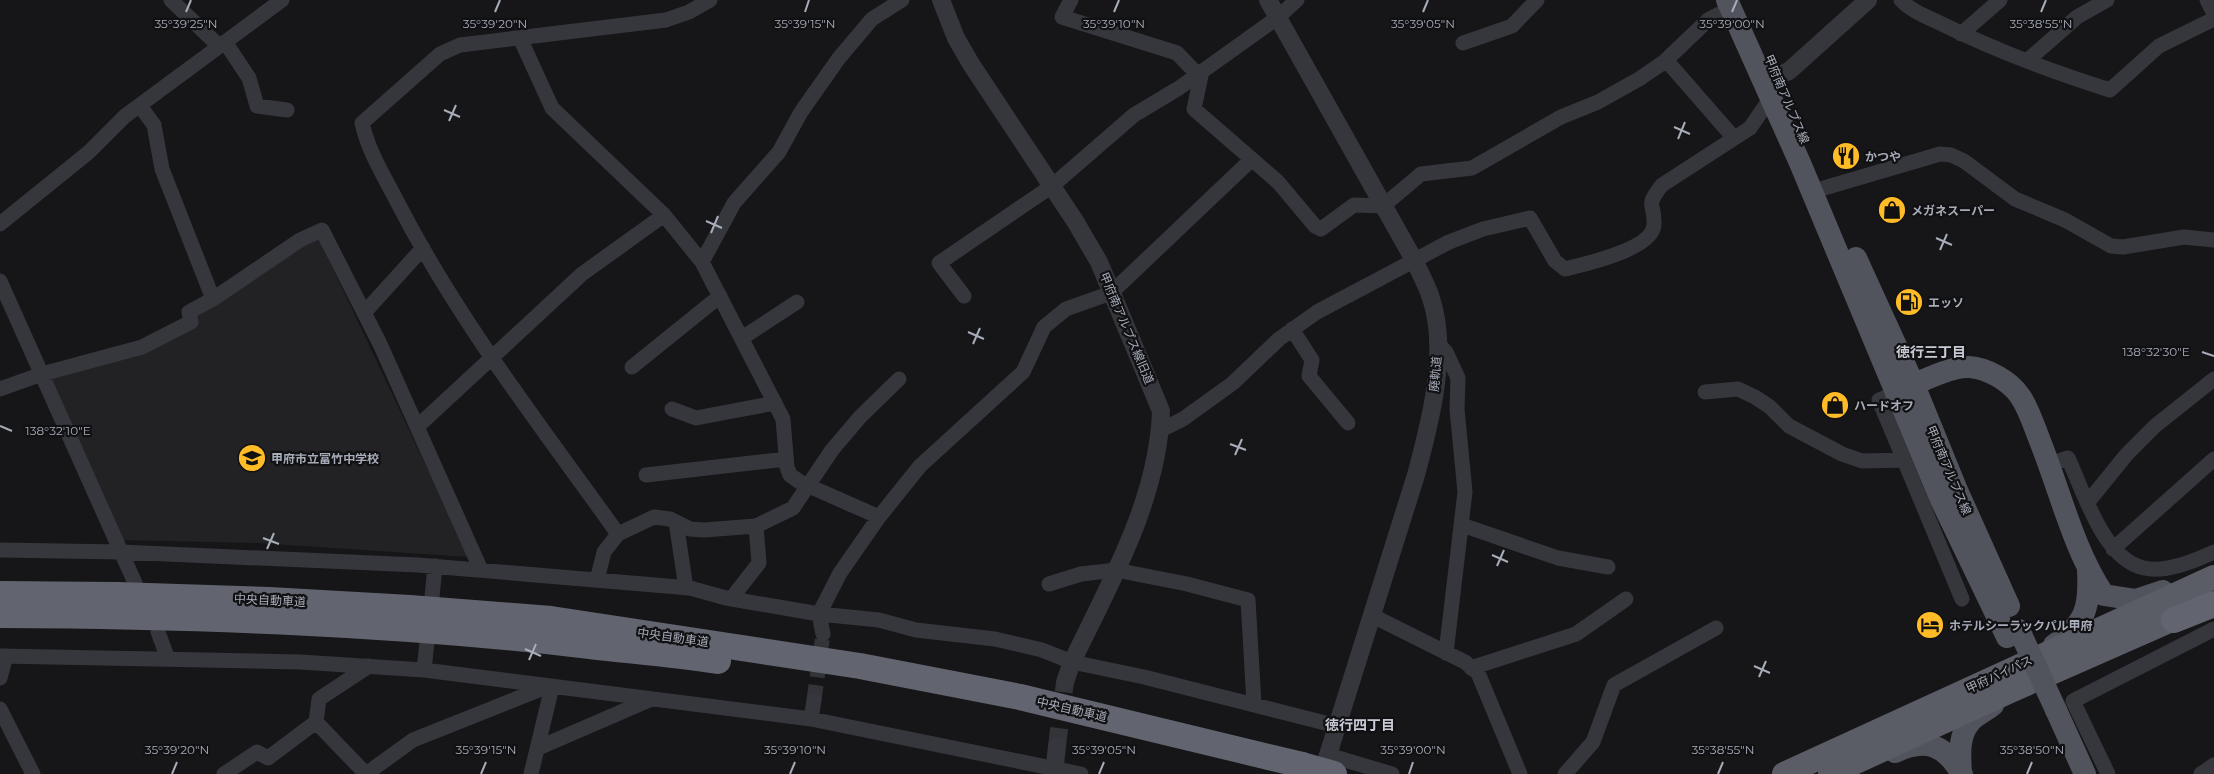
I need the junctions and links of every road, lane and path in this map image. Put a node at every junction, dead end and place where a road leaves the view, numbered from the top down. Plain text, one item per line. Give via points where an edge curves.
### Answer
1 (171, 0) edge
2 (282, 0) edge
3 (710, 0) edge
4 (902, 0) edge
5 (941, 0) edge
6 (1071, 0) edge
7 (1268, 0) edge
8 (1297, 0) edge
9 (1537, 0) edge
10 (1868, 0) edge
11 (1901, 0) edge
12 (2000, 0) edge
13 (2107, 0) edge
14 (2206, 0) edge
15 (1734, 3) edge
16 (2214, 14) edge
17 (1277, 18) junction
18 (2214, 20) edge
19 (1961, 34) junction
20 (520, 38) junction
21 (1463, 43) dead end
22 (222, 44) junction
23 (1666, 60) junction
24 (2027, 61) junction
25 (1199, 72) junction
26 (1771, 85) junction
27 (140, 106) junction
28 (286, 110) dead end
29 (1734, 138) junction
30 (1251, 160) junction
31 (1052, 186) junction
32 (1824, 188) junction
33 (1383, 206) junction
34 (664, 215) junction
35 (0, 224) edge
36 (2214, 240) edge
37 (422, 248) junction
38 (1414, 260) junction
39 (702, 262) junction
40 (0, 282) edge
41 (1111, 293) junction
42 (720, 296) junction
43 (964, 296) dead end
44 (212, 299) junction
45 (797, 302) dead end
46 (364, 313) junction
47 (1292, 329) junction
48 (742, 338) junction
49 (1437, 342) junction
50 (493, 356) junction
51 (632, 366) dead end
52 (42, 374) junction
53 (899, 378) dead end
54 (2214, 379) edge
55 (0, 389) edge
56 (1904, 389) junction
57 (1705, 392) dead end
58 (775, 403) junction
59 (672, 409) dead end
60 (1348, 423) dead end
61 (417, 427) junction
62 (1160, 430) junction
63 (786, 459) junction
64 (2214, 459) edge
65 (1904, 460) junction
66 (2049, 464) junction
67 (646, 475) dead end
68 (807, 485) junction
69 (2088, 502) junction
70 (879, 517) junction
71 (676, 522) junction
72 (1462, 525) junction
73 (756, 526) junction
74 (618, 534) junction
75 (2112, 549) junction
76 (0, 550) edge
77 (121, 552) junction
78 (2212, 565) edge
79 (435, 566) junction
80 (1608, 567) dead end
81 (481, 570) junction
82 (1116, 570) junction
83 (2088, 570) junction
84 (597, 580) junction
85 (135, 583) dead end
86 (1050, 584) dead end
87 (686, 588) junction
88 (0, 594) edge
89 (432, 597) dead end
90 (731, 599) junction
91 (1626, 599) dead end
92 (1962, 599) dead end
93 (2214, 603) edge
94 (819, 614) junction
95 (0, 615) edge
96 (1374, 616) junction
97 (2174, 620) joint
98 (1716, 628) dead end
99 (2214, 629) edge
100 (158, 632) dead end
101 (823, 634) tunnel mouth
102 (427, 642) dead end
103 (1446, 653) junction
104 (3, 656) edge
105 (2039, 656) junction
106 (168, 659) junction
107 (1072, 662) junction
108 (368, 666) junction
109 (1472, 668) junction
110 (424, 670) junction
111 (0, 678) edge
112 (1065, 682) tunnel mouth
113 (550, 686) junction
114 (2008, 692) junction
115 (650, 699) junction
116 (814, 700) tunnel mouth
117 (1254, 704) junction
118 (0, 710) edge
119 (2050, 714) junction
120 (811, 719) junction
121 (316, 722) junction
122 (1337, 726) junction
123 (1057, 746) tunnel mouth
124 (538, 748) junction
125 (1331, 764) edge
126 (2214, 765) edge
127 (1312, 769) edge
128 (1054, 771) edge
129 (1962, 773) edge
130 (33, 774) edge
131 (224, 774) edge
132 (366, 774) edge
133 (530, 774) edge
134 (1082, 774) edge
135 (1264, 774) edge
136 (1392, 774) edge
137 (1520, 774) edge
138 (1565, 774) edge
139 (1784, 774) edge
140 (1830, 774) edge
141 (1848, 774) edge
142 (2068, 774) edge
143 (2085, 774) edge
144 (2108, 774) edge
145 (2201, 774) edge

1 - 22 street
2 - 22 street
3 - 20 street via 666,20
4 - 39 street via 872,19 839,58 801,112 779,152 734,202
5 - 31 street, 甲府南アルプス線旧道 via 956,38 971,64
6 - 25 street via 1062,17 1178,53
7 - 17 street, 廃軌道
8 - 17 street
9 - 21 street via 1512,26
10 - 26 street
11 - 19 street
12 - 19 street
13 - 24 street via 2077,17
14 - 16 street
15 - 23 street via 1708,20
15 - 26 main road, 甲府南アルプス線
17 - 25 street
17 - 33 street, 廃軌道
18 - 24 street via 2159,46 2110,90
19 - 24 street
20 - 34 street via 552,108
20 - 37 street via 460,45 440,54 362,123 372,155
22 - 27 street
22 - 28 street via 249,78 257,106
23 - 29 street
23 - 33 street via 1598,102 1561,117 1472,168 1421,174
25 - 30 street via 1194,109
25 - 31 street via 1134,115
26 - 29 street via 1750,128
26 - 32 main road, 甲府南アルプス線
26 - 56 main road, 甲府南アルプス線
27 - 35 street
27 - 44 street via 154,125 162,169
29 - 38 street via 1662,185 1653,197 1652,234 1607,258 1565,269 1554,261 1530,218 1484,229
30 - 33 street via 1278,182 1321,230 1354,206
30 - 41 street
31 - 41 street, 甲府南アルプス線旧道 via 1099,262
31 - 43 street via 939,263
32 - 36 street via 1940,154 1951,155 2015,199 2065,220 2111,246 2184,237
32 - 56 main road, 甲府南アルプス線
33 - 38 street, 廃軌道
34 - 39 street
34 - 50 street via 582,274
37 - 46 street
37 - 50 street
38 - 47 street
38 - 49 street, 廃軌道 via 1431,299
39 - 42 street
40 - 52 street
41 - 62 street, 甲府南アルプス線旧道 via 1161,411
41 - 70 street via 1066,309 1044,327 1023,372 920,466
42 - 48 street
42 - 51 street
44 - 46 street via 300,240 322,230
44 - 52 street via 189,312 191,322 142,347
45 - 48 street
46 - 61 street
47 - 60 street via 1312,360 1309,376
47 - 62 street via 1233,383 1183,419
48 - 58 street
49 - 72 street via 1446,352 1458,378 1457,409 1465,492
49 - 96 street, 廃軌道 via 1428,429
50 - 61 street
50 - 74 street
52 - 55 street
52 - 77 street
53 - 68 street via 860,417
54 - 69 street via 2155,426
56 - 65 street via 1879,400
56 - 66 main road via 1967,367 2004,380 2020,395
56 - 119 main road, 甲府南アルプス線, bridge via 1956,488 2013,634
57 - 65 street via 1738,389 1770,407 1789,426 1862,461
58 - 59 street via 696,418
58 - 63 street via 783,419
61 - 81 street
62 - 82 street, 甲府南アルプス線旧道 via 1140,514
63 - 67 street
63 - 68 street via 790,475
64 - 75 street
65 - 92 street
66 - 69 street via 2068,458
66 - 83 main road
68 - 70 street
68 - 73 street via 793,508
69 - 75 street
70 - 94 street via 840,573
71 - 73 street via 690,529 704,530
71 - 74 street via 654,517
71 - 87 street
72 - 80 street via 1558,558
72 - 103 street
73 - 90 street via 759,563
74 - 84 street via 604,552
75 - 78 street via 2143,568
76 - 77 street
77 - 79 street
77 - 85 street
78 - 83 main road via 2179,585 2136,600 2104,594
78 - 105 highway, 甲府バイパス
79 - 81 street
79 - 89 street
81 - 84 street
82 - 86 street via 1081,574
82 - 107 street, 甲府南アルプス線旧道
82 - 117 street via 1248,600
83 - 105 main road via 2089,591 2081,622
84 - 87 street
87 - 90 street
88 - 127 highway, 中央自動車道 via 269,600 551,619 860,666 1020,696
90 - 94 street
91 - 109 street via 1576,634
93 - 97 highway
94 - 101 street
94 - 107 street via 995,639 1042,650
95 - 135 highway, 中央自動車道 via 265,620 400,627 703,659 1016,714
96 - 103 street
96 - 122 street, 廃軌道
97 - 114 highway, 甲府バイパス
98 - 138 street via 1614,685 1593,742
99 - 144 street via 2073,701
100 - 106 street
102 - 110 street
103 - 109 street
104 - 106 street
104 - 111 street
105 - 139 highway, 甲府バイパス
106 - 108 street
107 - 112 street, 甲府南アルプス線旧道
107 - 117 street
108 - 110 street
108 - 121 street via 319,699
109 - 137 street via 1478,673
110 - 113 street
113 - 115 street
113 - 124 street
113 - 132 street via 413,740
114 - 129 main road via 1970,722 1963,734 1960,750
114 - 140 highway, 甲府バイパス
115 - 120 street
115 - 124 street
116 - 120 street
117 - 122 street
118 - 130 street
119 - 142 main road, 甲府南アルプス線
119 - 143 main road, 甲府南アルプス線
120 - 128 street
121 - 131 street via 268,758 258,752
121 - 132 street
122 - 125 street, 廃軌道
123 - 128 street
124 - 133 street
125 - 127 highway, 中央自動車道, bridge
125 - 136 street
126 - 145 street
128 - 134 street
129 - 141 main road via 1945,752 1926,744 1915,744

